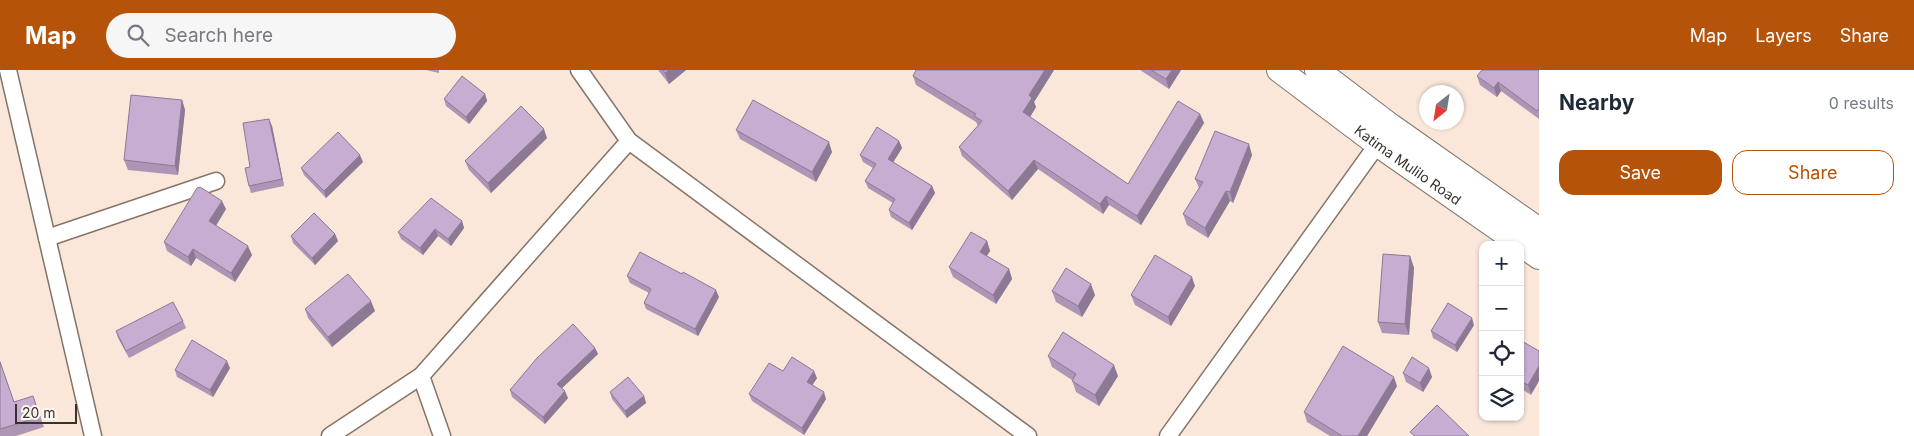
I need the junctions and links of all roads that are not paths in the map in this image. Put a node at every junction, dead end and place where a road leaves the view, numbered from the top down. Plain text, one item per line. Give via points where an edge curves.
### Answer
1 (8, 70) edge
2 (578, 70) edge
3 (1279, 70) edge
4 (1317, 70) edge
5 (1384, 135) junction
6 (629, 141) junction
7 (216, 181) dead end
8 (1539, 230) edge
9 (47, 238) junction
10 (1539, 258) edge
11 (421, 376) junction
12 (94, 436) edge
13 (330, 436) edge
14 (442, 436) edge
15 (1028, 436) edge
16 (1168, 436) edge

1 - 9 street
2 - 6 street
3 - 5 main road, Katima Mulilo Road
4 - 5 main road, Katima Mulilo Road
5 - 8 main road, Katima Mulilo Road
5 - 10 main road, Katima Mulilo Road
5 - 16 street
6 - 11 street
6 - 15 street
7 - 9 street
9 - 12 street
11 - 13 street
11 - 14 street

